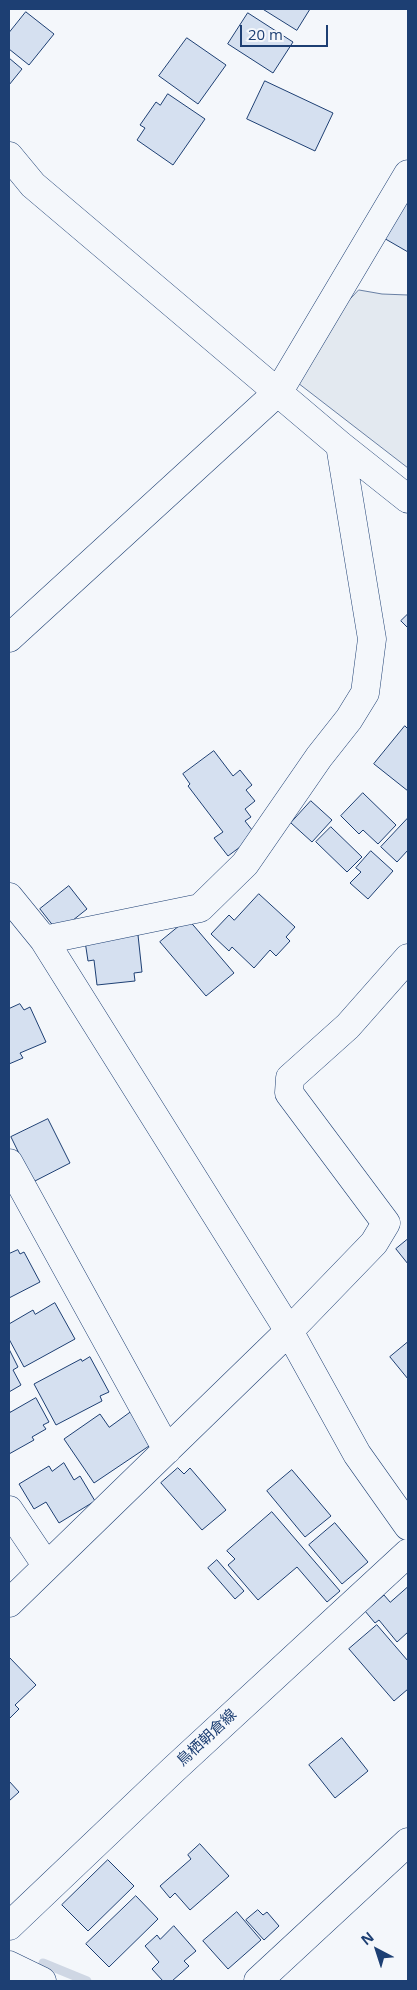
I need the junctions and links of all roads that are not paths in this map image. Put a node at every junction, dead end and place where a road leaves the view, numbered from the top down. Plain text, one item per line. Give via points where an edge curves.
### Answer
1 (9, 156) edge
2 (408, 174) edge
3 (279, 391) junction
4 (340, 445) junction
5 (408, 499) edge
6 (9, 638) edge
7 (9, 897) edge
8 (44, 940) junction
9 (408, 958) edge
10 (9, 1164) edge
11 (288, 1331) junction
12 (167, 1450) junction
13 (9, 1510) edge
14 (408, 1526) edge
15 (408, 1553) edge
16 (46, 1566) junction
17 (9, 1603) edge
18 (408, 1842) edge
19 (9, 1926) edge
20 (9, 1965) edge
21 (42, 1981) edge
22 (258, 1981) edge

1 - 3 street via 33,184
2 - 3 street
3 - 4 street
3 - 6 street
4 - 5 street
4 - 8 street via 372,639 365,693 245,864 200,908
7 - 8 street
8 - 11 street
9 - 11 street via 348,1026 290,1078 289,1093 386,1223 374,1243
10 - 12 street
11 - 12 street
11 - 14 street via 357,1454
12 - 16 street
13 - 16 street
15 - 19 street, 鳥栖朝倉線
16 - 17 street
18 - 22 street
20 - 21 street

